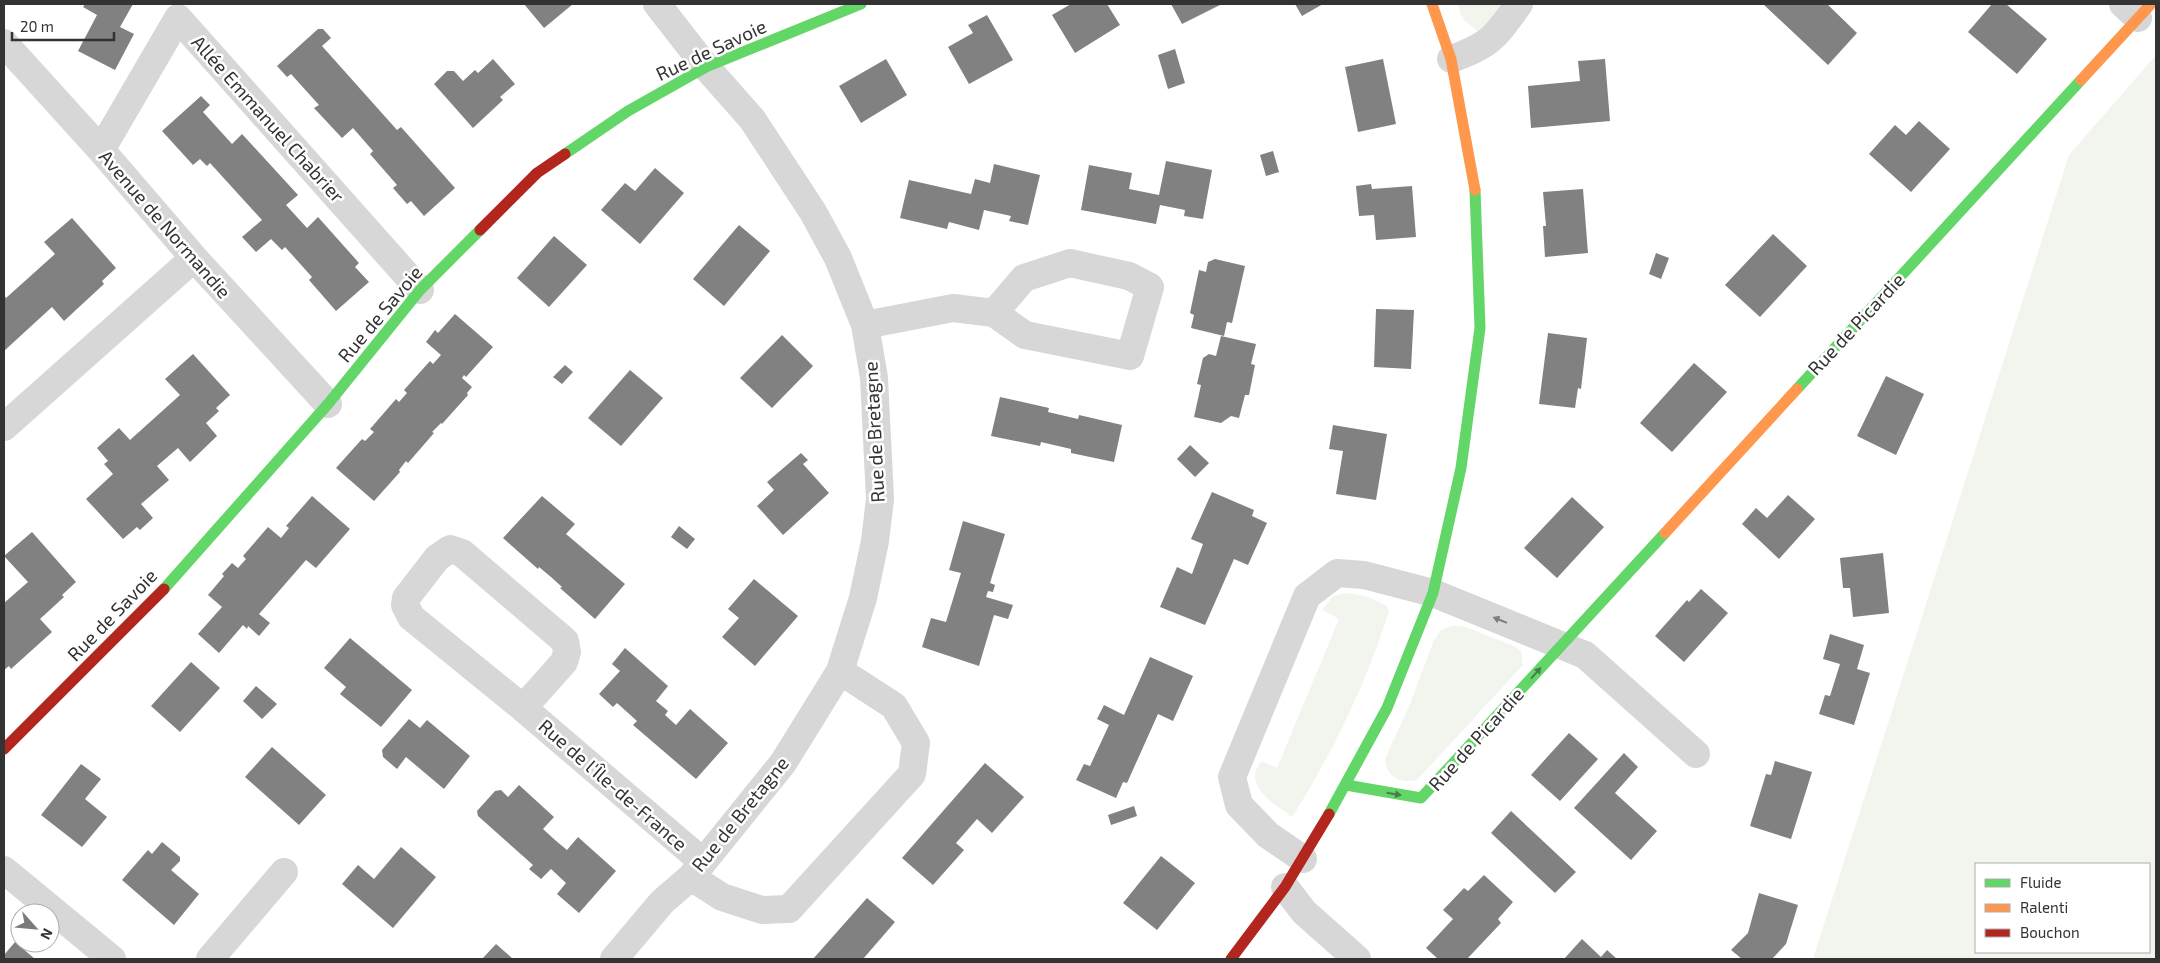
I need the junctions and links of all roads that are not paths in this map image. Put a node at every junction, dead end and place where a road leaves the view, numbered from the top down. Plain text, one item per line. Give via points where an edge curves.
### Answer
1 (656, 4) edge
2 (861, 4) edge
3 (1432, 4) edge
4 (1519, 4) edge
5 (2137, 9) edge
6 (4, 43) edge
7 (1451, 59) junction
8 (706, 67) junction
9 (101, 150) junction
10 (194, 258) junction
11 (420, 290) junction
12 (994, 313) junction
13 (865, 325) junction
14 (328, 404) junction
15 (4, 427) edge
16 (1433, 594) junction
17 (1561, 645) junction
18 (840, 672) junction
19 (523, 708) junction
20 (4, 749) edge
21 (1696, 754) dead end
22 (1346, 786) junction
23 (1303, 858) junction
24 (697, 869) junction
25 (4, 870) edge
26 (284, 872) dead end
27 (1285, 887) junction
28 (112, 959) edge
29 (210, 959) edge
30 (614, 959) edge
31 (1231, 959) edge
32 (1357, 959) edge

1 - 8 street, Rue de Bretagne
2 - 8 street, Rue de Savoie
3 - 7 street
4 - 7 street via 1495,38 1474,51
5 - 17 street, Rue de Picardie
6 - 9 street, Avenue de Normandie
7 - 16 street via 1475,192 1480,328 1461,468
8 - 11 street, Rue de Savoie via 628,111 537,173
8 - 13 street, Rue de Bretagne via 752,119 813,212 838,258
9 - 10 street, Avenue de Normandie
9 - 11 street, Allée Emmanuel Chabrier via 178,18
10 - 14 street, Avenue de Normandie
10 - 15 street
11 - 14 street, Rue de Savoie
12 - 12 street via 1025,335 1130,356 1150,287 1129,276 1070,263 1024,278
12 - 13 street via 953,308
13 - 18 street, Rue de Bretagne via 874,378 880,499 863,598
14 - 20 street, Rue de Savoie via 151,603
17 -> 16 street
16 - 22 street via 1387,708
16 - 23 street via 1364,575 1337,573 1307,596 1232,777 1239,805 1268,835
17 - 21 street via 1586,655
22 -> 17 street, Rue de Picardie via 1421,798
18 - 24 street, Rue de Bretagne via 784,763
18 - 24 street, Rue de l'Île-de-France via 894,706 916,743 912,774 789,909 762,910 722,897
19 - 19 street, Rue de l'Île-de-France via 411,617 405,605 406,598 437,558 450,550 462,553 565,641 567,652 564,662
19 - 24 street, Rue de l'Île-de-France
22 - 23 street
23 - 27 street
24 - 30 street, Rue de Bretagne via 662,902
25 - 28 street
26 - 29 street
27 - 31 street
27 - 32 street via 1304,912

